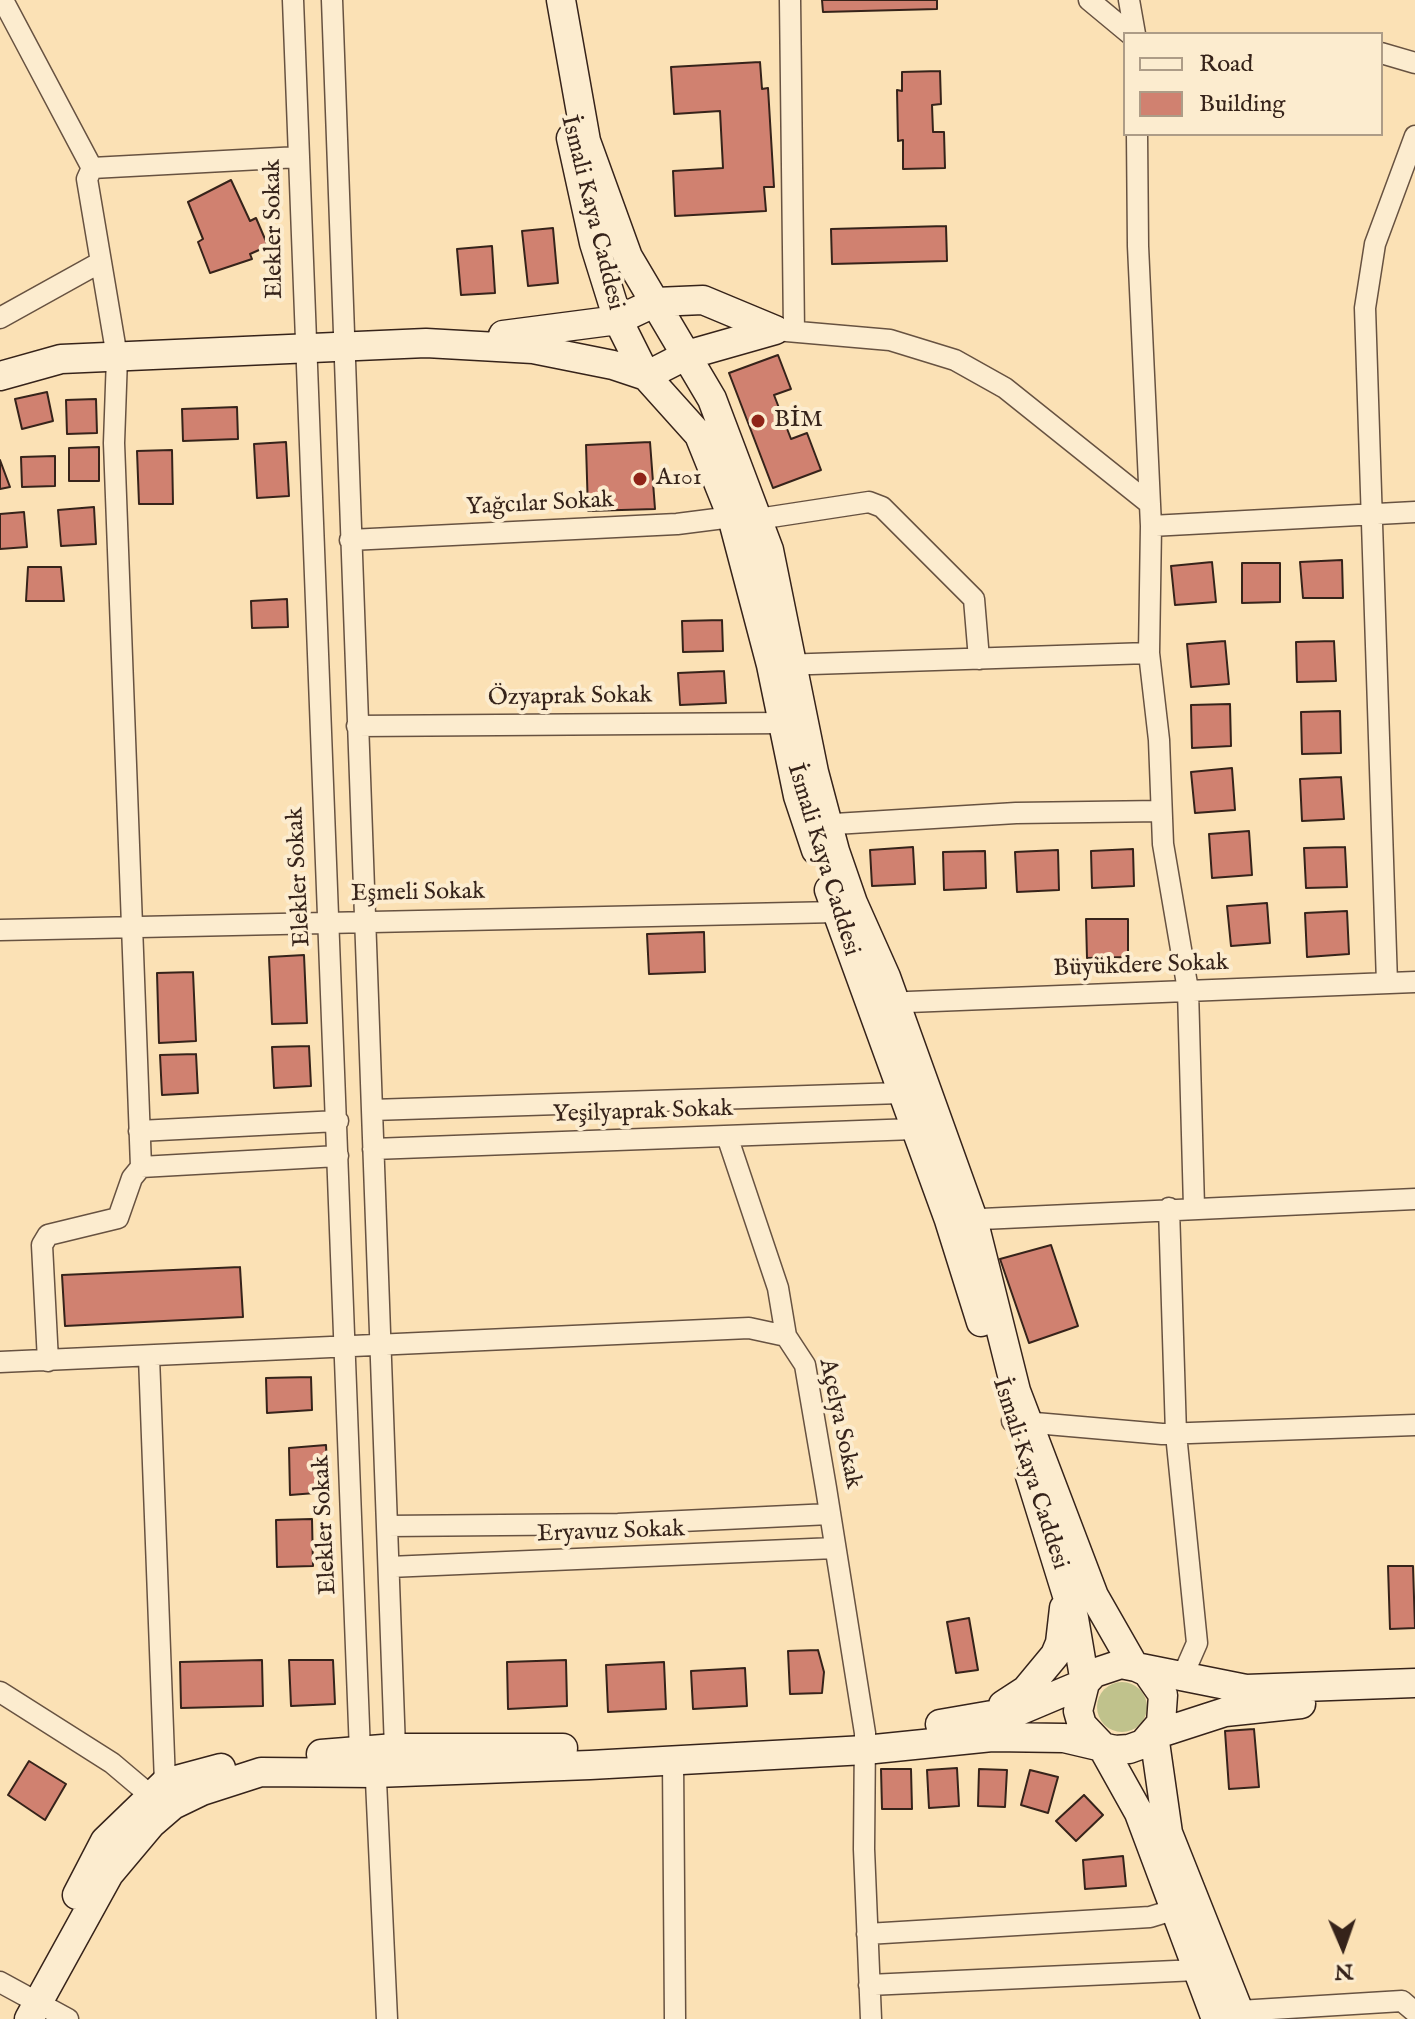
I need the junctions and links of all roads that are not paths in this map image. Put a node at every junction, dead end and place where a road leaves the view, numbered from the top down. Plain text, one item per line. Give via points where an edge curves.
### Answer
1 (293, 0) edge
2 (332, 0) edge
3 (544, 0) edge
4 (561, 0) edge
5 (790, 0) edge
6 (1089, 0) edge
7 (1129, 0) edge
8 (5, 3) edge
9 (1130, 32) edge
10 (1133, 32) edge
11 (1383, 54) edge
12 (1415, 63) edge
13 (1137, 136) edge
14 (1415, 136) edge
15 (299, 157) junction
16 (92, 168) junction
17 (99, 263) junction
18 (656, 302) junction
19 (0, 318) edge
20 (618, 320) junction
21 (784, 330) junction
22 (426, 343) junction
23 (346, 347) junction
24 (303, 350) junction
25 (687, 355) junction
26 (117, 357) junction
27 (0, 376) edge
28 (646, 376) junction
29 (1150, 504) junction
30 (1415, 512) edge
31 (1372, 514) junction
32 (745, 518) junction
33 (1151, 526) junction
34 (350, 540) junction
35 (1149, 653) junction
36 (979, 659) junction
37 (782, 665) junction
38 (783, 723) junction
39 (357, 726) junction
40 (1161, 811) junction
41 (817, 825) junction
42 (837, 912) junction
43 (328, 921) junction
44 (365, 921) junction
45 (131, 925) junction
46 (0, 930) edge
47 (1415, 982) edge
48 (1387, 983) junction
49 (1188, 990) junction
50 (882, 1003) junction
51 (901, 1093) junction
52 (372, 1110) junction
53 (338, 1121) junction
54 (914, 1129) junction
55 (139, 1131) junction
56 (727, 1136) junction
57 (373, 1149) junction
58 (338, 1156) junction
59 (141, 1167) junction
60 (1415, 1199) edge
61 (1194, 1207) junction
62 (1169, 1208) junction
63 (961, 1219) junction
64 (786, 1336) junction
65 (381, 1346) junction
66 (343, 1348) junction
67 (149, 1357) junction
68 (48, 1361) junction
69 (0, 1362) edge
70 (1020, 1422) junction
71 (1415, 1425) edge
72 (1176, 1434) junction
73 (830, 1514) junction
74 (387, 1526) junction
75 (835, 1548) junction
76 (389, 1567) junction
77 (1062, 1579) junction
78 (1134, 1666) junction
79 (1183, 1675) junction
80 (1085, 1683) junction
81 (1415, 1683) edge
82 (0, 1692) edge
83 (1415, 1701) edge
84 (966, 1721) junction
85 (1154, 1735) junction
86 (865, 1742) junction
87 (1101, 1745) junction
88 (376, 1756) junction
89 (673, 1761) junction
90 (158, 1789) junction
91 (1173, 1910) junction
92 (867, 1934) junction
93 (1197, 1970) junction
94 (869, 1985) junction
95 (21, 2003) edge
96 (1411, 2003) edge
97 (1232, 2016) edge
98 (68, 2019) edge
99 (387, 2019) edge
100 (675, 2019) edge
101 (871, 2019) edge

1 - 15 street, Elekler Sokak
2 - 23 street
3 - 20 street, İsmali Kaya Caddesi via 594,243
4 - 18 street, İsmali Kaya Caddesi via 586,141 628,257
5 - 21 street
6 - 9 street
7 - 10 street
8 - 16 street
11 - 12 street
13 - 29 street
14 - 31 street via 1375,244 1365,308
15 - 16 street
15 - 24 street, Elekler Sokak
16 - 17 street via 87,179
17 - 19 street
17 - 26 street
18 - 20 street
18 - 21 street via 703,300
18 - 25 street, İsmali Kaya Caddesi
20 - 22 street
20 - 28 street, İsmali Kaya Caddesi
21 - 25 street
21 - 29 street via 890,340 955,360 1005,388
22 - 23 street
22 - 28 street via 533,349
23 - 24 street
23 - 34 street
24 - 26 street
24 - 43 street, Elekler Sokak
25 - 28 street
25 - 32 street, İsmali Kaya Caddesi via 712,399
26 - 27 street via 61,359
26 - 45 street via 114,443
28 - 32 street, İsmali Kaya Caddesi via 699,435
29 - 33 street
30 - 31 street
31 - 33 street
31 - 48 street
32 - 34 street, Yağcılar Sokak
32 - 36 street, Yağcılar Sokak via 869,502 882,507 974,599
32 - 37 street, İsmali Kaya Caddesi
33 - 35 street
34 - 39 street
35 - 36 street
35 - 40 street
36 - 37 street
37 - 38 street, İsmali Kaya Caddesi
37 - 41 street
38 - 39 street, Özyaprak Sokak
38 - 41 street, İsmali Kaya Caddesi
39 - 44 street
40 - 41 street
40 - 49 street
41 - 42 street, İsmali Kaya Caddesi
41 - 50 street via 853,903
42 - 44 street, Eşmeli Sokak
42 - 50 street, İsmali Kaya Caddesi
43 - 44 street, Eşmeli Sokak
43 - 45 street, Eşmeli Sokak
43 - 53 street, Elekler Sokak
44 - 52 street
45 - 46 street, Eşmeli Sokak
45 - 55 street
47 - 48 street, Büyükdere Sokak
48 - 49 street, Büyükdere Sokak
49 - 50 street, Büyükdere Sokak
49 - 61 street
50 - 51 street, İsmali Kaya Caddesi
50 - 63 street
51 - 52 street, Yeşilyaprak Sokak
51 - 54 street, İsmali Kaya Caddesi
52 - 57 street
53 - 55 street
53 - 58 street, Elekler Sokak
54 - 56 street, Yeşilyaprak Sokak
54 - 63 street, İsmali Kaya Caddesi
55 - 59 street
56 - 57 street, Yeşilyaprak Sokak
56 - 64 street, Açelya Sokak via 778,1288
57 - 65 street
58 - 59 street
58 - 66 street, Elekler Sokak
59 - 68 street via 118,1218 48,1235 42,1245
60 - 61 street
61 - 62 street
62 - 63 street
62 - 72 street
63 - 70 street, İsmali Kaya Caddesi
64 - 65 street via 749,1328
64 - 73 street, Açelya Sokak via 805,1365
65 - 66 street
65 - 74 street
66 - 67 street
66 - 88 street, Elekler Sokak
67 - 68 street
67 - 90 street
68 - 69 street
70 - 72 street
70 - 77 street, İsmali Kaya Caddesi
70 - 78 street via 1094,1596
71 - 72 street
72 - 79 street via 1197,1643
73 - 74 street, Eryavuz Sokak via 618,1524
73 - 75 street, Açelya Sokak
74 - 76 street
75 - 76 street, Eryavuz Sokak
75 - 86 street, Açelya Sokak
76 - 88 street
77 - 80 street, İsmali Kaya Caddesi via 1081,1643
77 - 84 street via 1065,1619 1055,1655 1042,1675 1011,1702
78 - 79 street
78 - 80 street via 1107,1666
78 - 85 street via 1147,1672 1163,1695 1164,1709
79 - 81 street via 1246,1689
80 - 84 street via 1021,1710
80 - 87 street via 1078,1711 1090,1737
82 - 90 street
83 - 85 street via 1225,1712
84 - 86 street
85 - 87 street via 1129,1749
85 - 97 street via 1168,1833
86 - 87 street via 992,1737 1064,1738
86 - 88 street
86 - 89 street
86 - 92 street, Açelya Sokak
87 - 91 street via 1139,1813
88 - 89 street
88 - 90 street via 269,1756
88 - 95 street via 261,1772 173,1805 109,1874
88 - 99 street
89 - 100 street
90 - 95 street via 105,1841
91 - 92 street via 1150,1917
91 - 93 street
92 - 94 street, Açelya Sokak
93 - 94 street
93 - 97 street
94 - 101 street, Açelya Sokak
95 - 98 street
96 - 97 street

